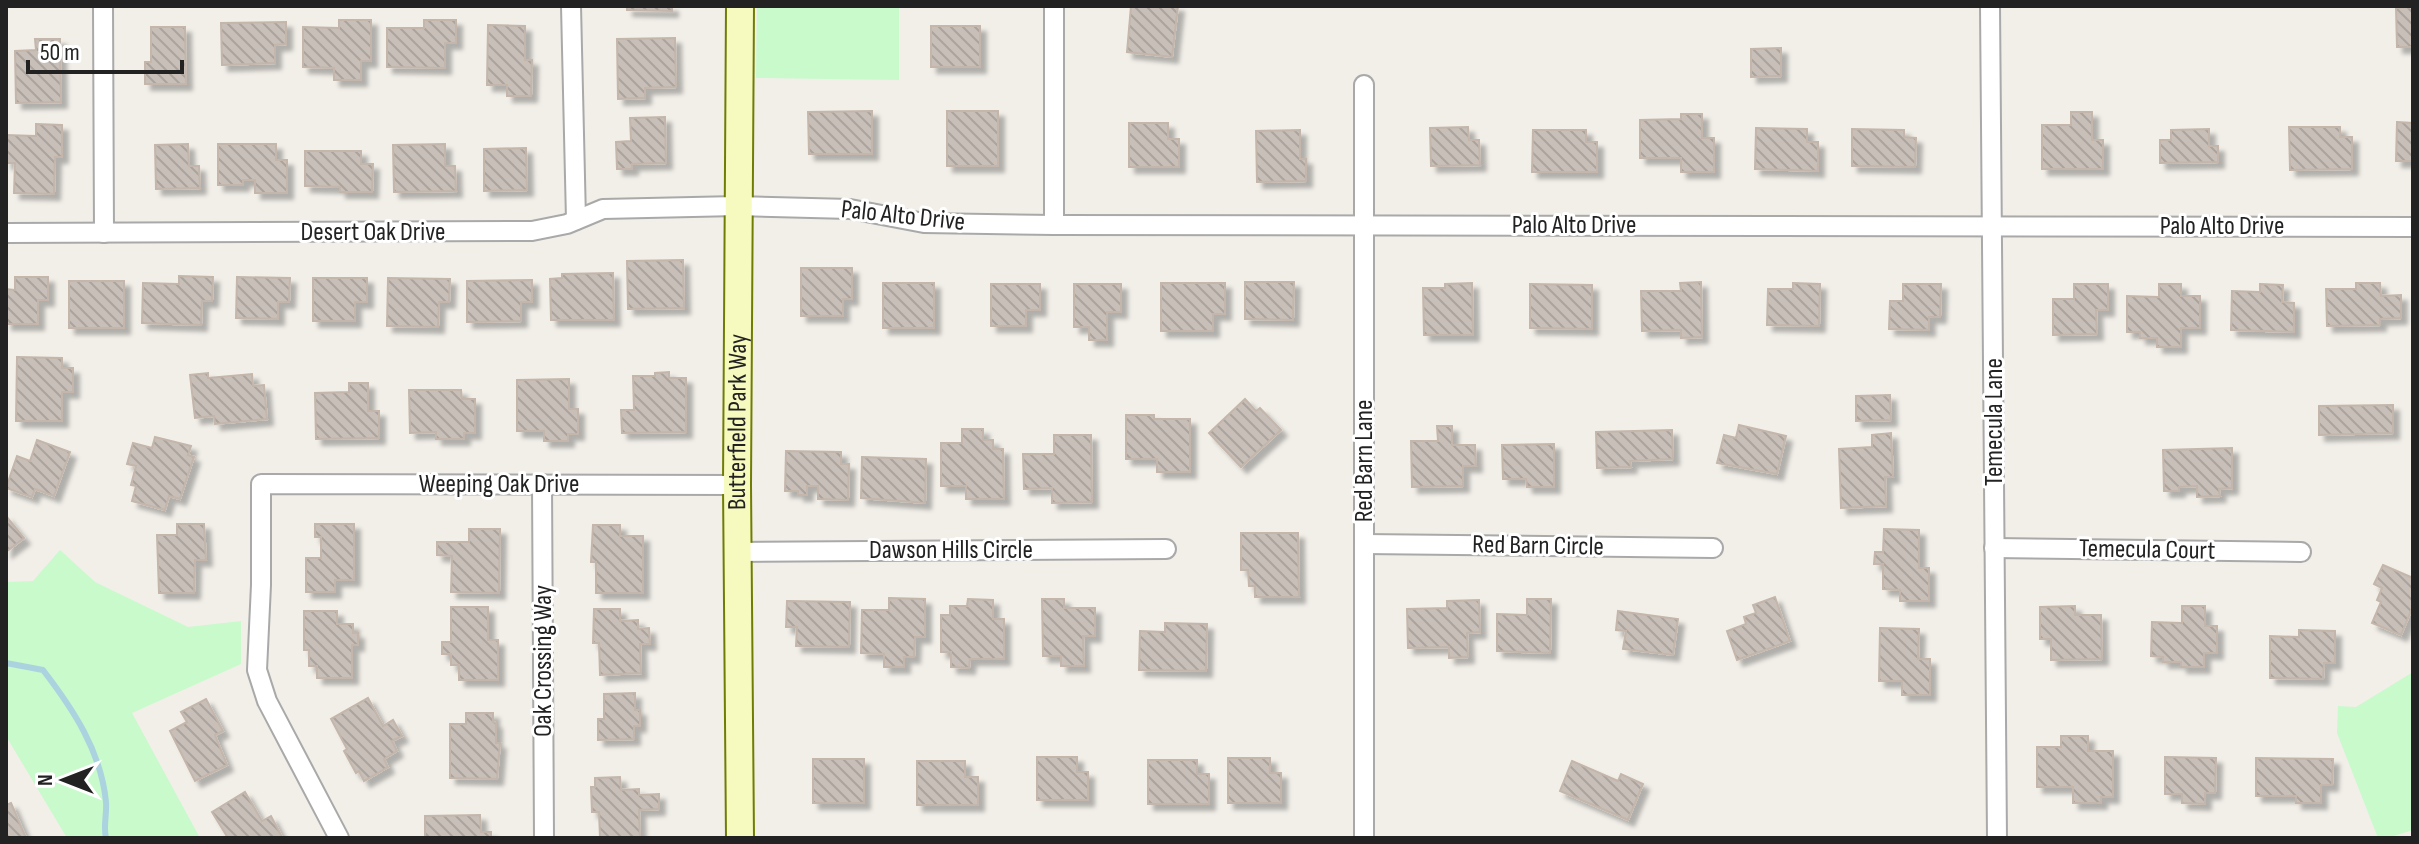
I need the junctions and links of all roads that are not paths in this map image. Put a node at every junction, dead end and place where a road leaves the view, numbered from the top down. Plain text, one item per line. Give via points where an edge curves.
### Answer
1 (103, 6) edge
2 (571, 6) edge
3 (740, 6) edge
4 (1054, 6) edge
5 (1990, 6) edge
6 (1364, 85) dead end
7 (737, 206) junction
8 (576, 220) junction
9 (1054, 225) junction
10 (1364, 225) junction
11 (1994, 226) junction
12 (2413, 227) edge
13 (6, 233) edge
14 (104, 233) junction
15 (542, 484) junction
16 (737, 485) junction
17 (1364, 544) junction
18 (1713, 548) dead end
19 (1994, 548) junction
20 (1166, 549) dead end
21 (737, 552) junction
22 (2301, 552) dead end
23 (339, 838) edge
24 (544, 838) edge
25 (740, 838) edge
26 (1364, 838) edge
27 (1997, 838) edge

1 - 14 street
2 - 8 street
3 - 7 street, Butterfield Park Way
4 - 9 street
5 - 11 street, Temecula Lane
6 - 10 street, Red Barn Lane
7 - 8 street, Desert Oak Drive via 603,209
7 - 9 street, Palo Alto Drive via 850,209 924,223
7 - 16 street, Butterfield Park Way
8 - 14 street, Desert Oak Drive via 532,231
9 - 10 street, Palo Alto Drive
10 - 11 street, Palo Alto Drive
10 - 17 street, Red Barn Lane
11 - 12 street, Palo Alto Drive
11 - 19 street, Temecula Lane
13 - 14 street, Desert Oak Drive
15 - 16 street, Weeping Oak Drive
15 - 23 street, Weeping Oak Drive via 261,484 257,670 267,701
15 - 24 street, Oak Crossing Way
16 - 21 street, Butterfield Park Way
17 - 18 street, Red Barn Circle
17 - 26 street, Red Barn Lane
19 - 22 street, Temecula Court
19 - 27 street, Temecula Lane
20 - 21 street, Dawson Hills Circle
21 - 25 street, Butterfield Park Way

